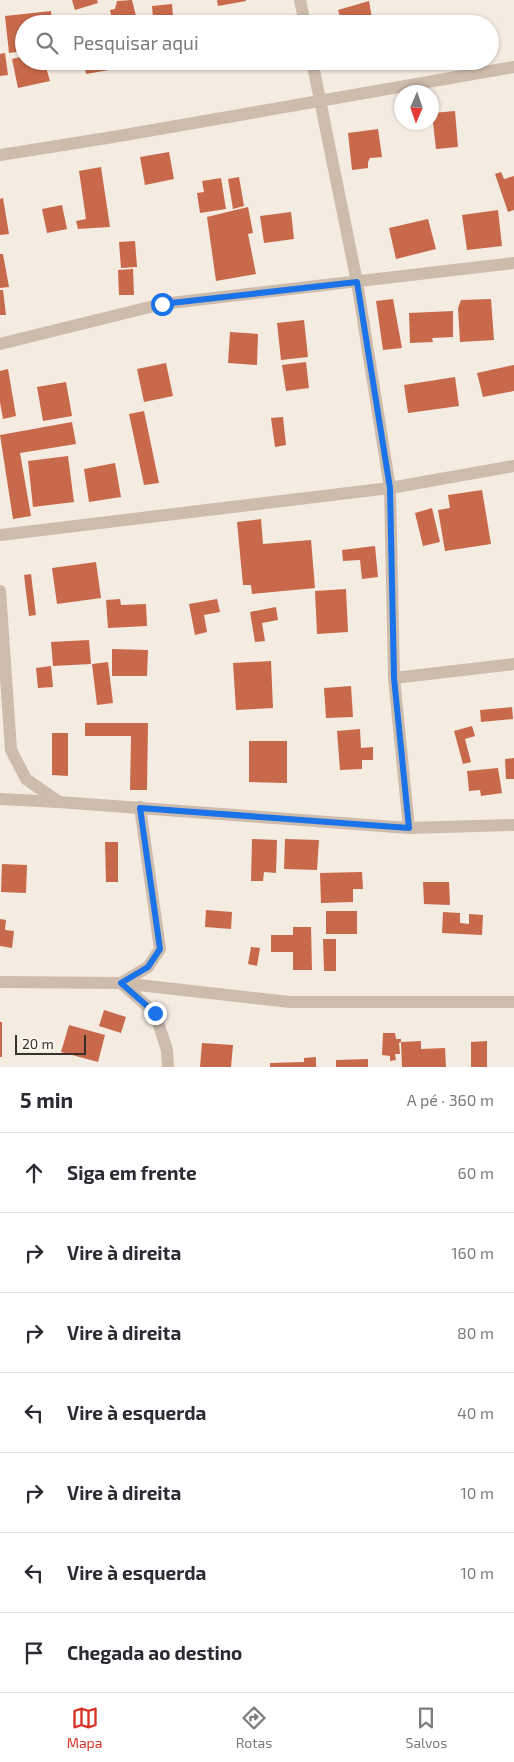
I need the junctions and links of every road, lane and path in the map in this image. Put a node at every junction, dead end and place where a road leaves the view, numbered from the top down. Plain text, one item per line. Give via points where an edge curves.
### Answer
1 (300, 0) edge
2 (303, 15) edge
3 (514, 67) edge
4 (314, 70) edge
5 (497, 70) edge
6 (499, 70) edge
7 (319, 102) junction
8 (0, 155) edge
9 (514, 263) edge
10 (357, 282) junction
11 (0, 344) edge
12 (514, 466) edge
13 (390, 488) junction
14 (0, 535) edge
15 (0, 591) edge
16 (514, 664) edge
17 (394, 678) junction
18 (0, 799) edge
19 (59, 802) junction
20 (140, 808) junction
21 (514, 825) edge
22 (409, 828) junction
23 (0, 982) edge
24 (121, 983) junction
25 (514, 1002) edge
26 (168, 1067) edge

1 - 2 street
3 - 6 street
4 - 7 street
5 - 7 street
7 - 8 street
7 - 10 street
9 - 10 street
10 - 11 street via 162,304
10 - 13 street
12 - 13 street
13 - 14 street
13 - 17 street
15 - 19 street via 11,750 26,779
16 - 17 street
17 - 22 street
18 - 19 street
19 - 20 street
20 - 22 street
20 - 24 street via 160,949 148,967
21 - 22 street
23 - 24 street
24 - 25 street via 290,1002
24 - 26 street via 155,1013 167,1050

